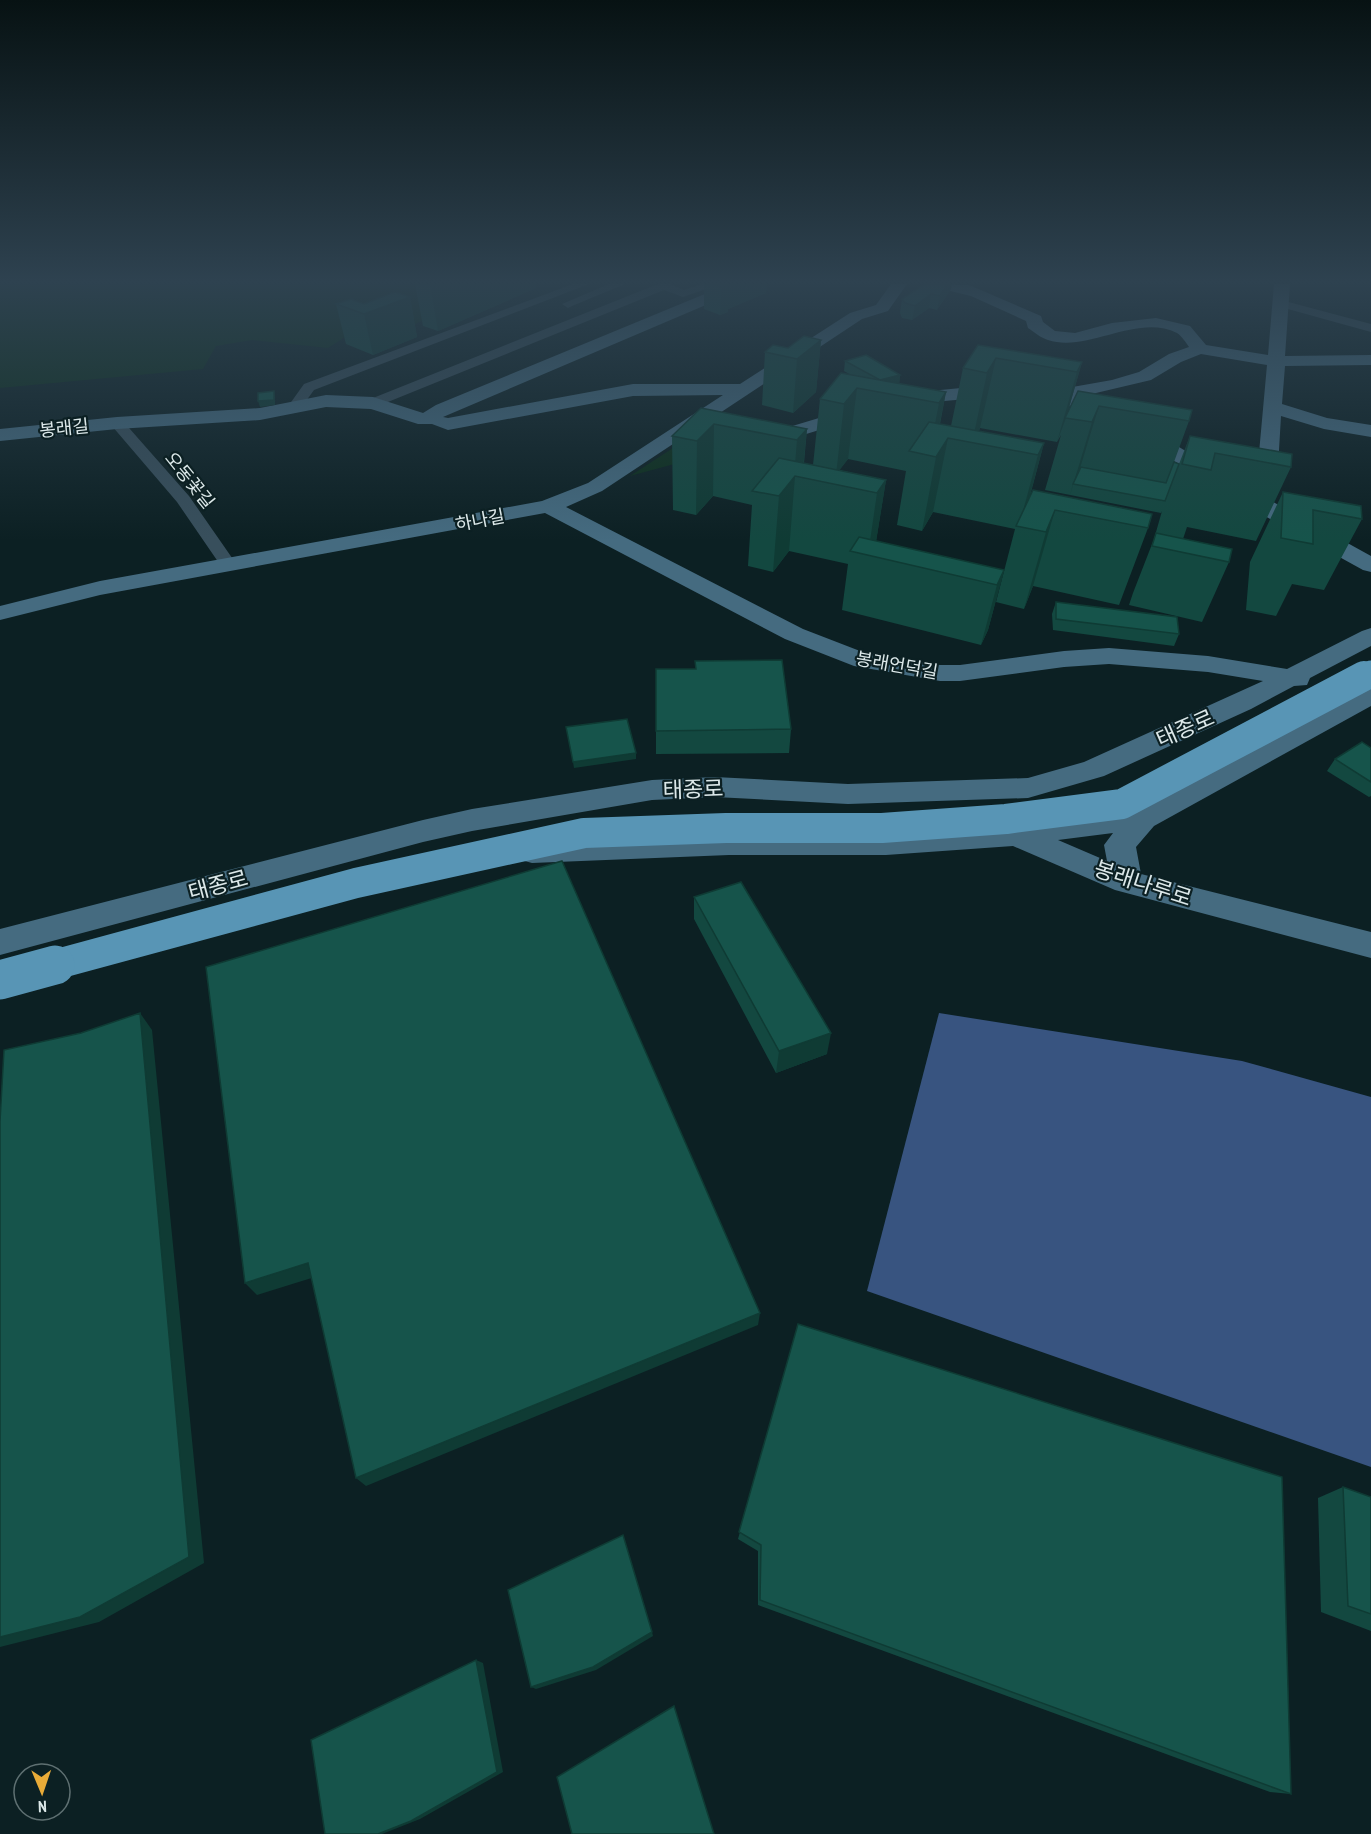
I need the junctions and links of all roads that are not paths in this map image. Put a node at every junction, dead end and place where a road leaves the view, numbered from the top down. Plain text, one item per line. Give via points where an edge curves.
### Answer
1 (355, 370) edge
2 (447, 370) edge
3 (538, 370) edge
4 (776, 370) edge
5 (1156, 370) edge
6 (1276, 370) edge
7 (747, 389) junction
8 (1060, 395) junction
9 (378, 396) junction
10 (296, 405) junction
11 (1274, 408) junction
12 (733, 417) junction
13 (425, 420) junction
14 (117, 423) junction
15 (1371, 431) edge
16 (0, 435) edge
17 (1232, 488) junction
18 (548, 506) junction
19 (229, 565) junction
20 (1371, 565) edge
21 (0, 613) edge
22 (1371, 636) edge
23 (1371, 655) edge
24 (1208, 664) junction
25 (1291, 677) junction
26 (1369, 689) edge
27 (1241, 703) junction
28 (925, 793) junction
29 (1143, 818) junction
30 (1017, 835) junction
31 (1126, 882) junction
32 (0, 942) edge
33 (1371, 945) edge
34 (0, 959) edge
35 (0, 980) edge
36 (0, 995) edge

1 - 10 street via 309,387
2 - 9 street
3 - 13 main road
4 - 7 main road, 하나길
5 - 8 main road via 1114,386
6 - 11 main road
7 - 12 main road, 하나길
7 - 13 main road, 봉래길 via 633,390 448,424
8 - 12 main road via 1034,387 899,400 780,436 763,436
8 - 17 main road via 1152,439
9 - 10 main road, 봉래길
9 - 13 main road, 봉래길
10 - 14 main road, 봉래길 via 260,414
11 - 15 main road via 1324,423
11 - 17 main road via 1268,468
12 - 18 main road, 하나길 via 595,487
14 - 16 main road, 봉래길
14 - 19 street, 오동꽃길 via 183,499
17 - 20 main road
18 - 19 main road, 하나길
18 - 24 main road, 봉래언덕길 via 794,634 854,658 940,673 1110,656
19 - 21 main road, 하나길 via 100,588
22 - 25 main road, 태종로
23 - 34 highway via 1106,787 1042,801 874,810 593,814 417,849
24 - 25 main road, 봉래언덕길
24 - 27 main road
25 - 26 main road, 봉래언덕길
25 - 27 main road, 태종로
26 - 29 main road, 태종로
26 - 35 highway, bridge via 1122,804 1006,819 882,828 584,833 356,883
27 - 28 main road, 태종로 via 1094,769 1028,788
28 - 30 main road, 봉래나루로
28 - 32 main road, 태종로 via 848,794 715,787 652,790 577,801 423,831
29 - 30 main road, 태종로
29 - 31 main road via 1120,845
30 - 31 main road, 봉래나루로
30 - 36 main road, 태종로 via 886,844 729,844 534,852 356,893
31 - 33 main road, 봉래나루로

